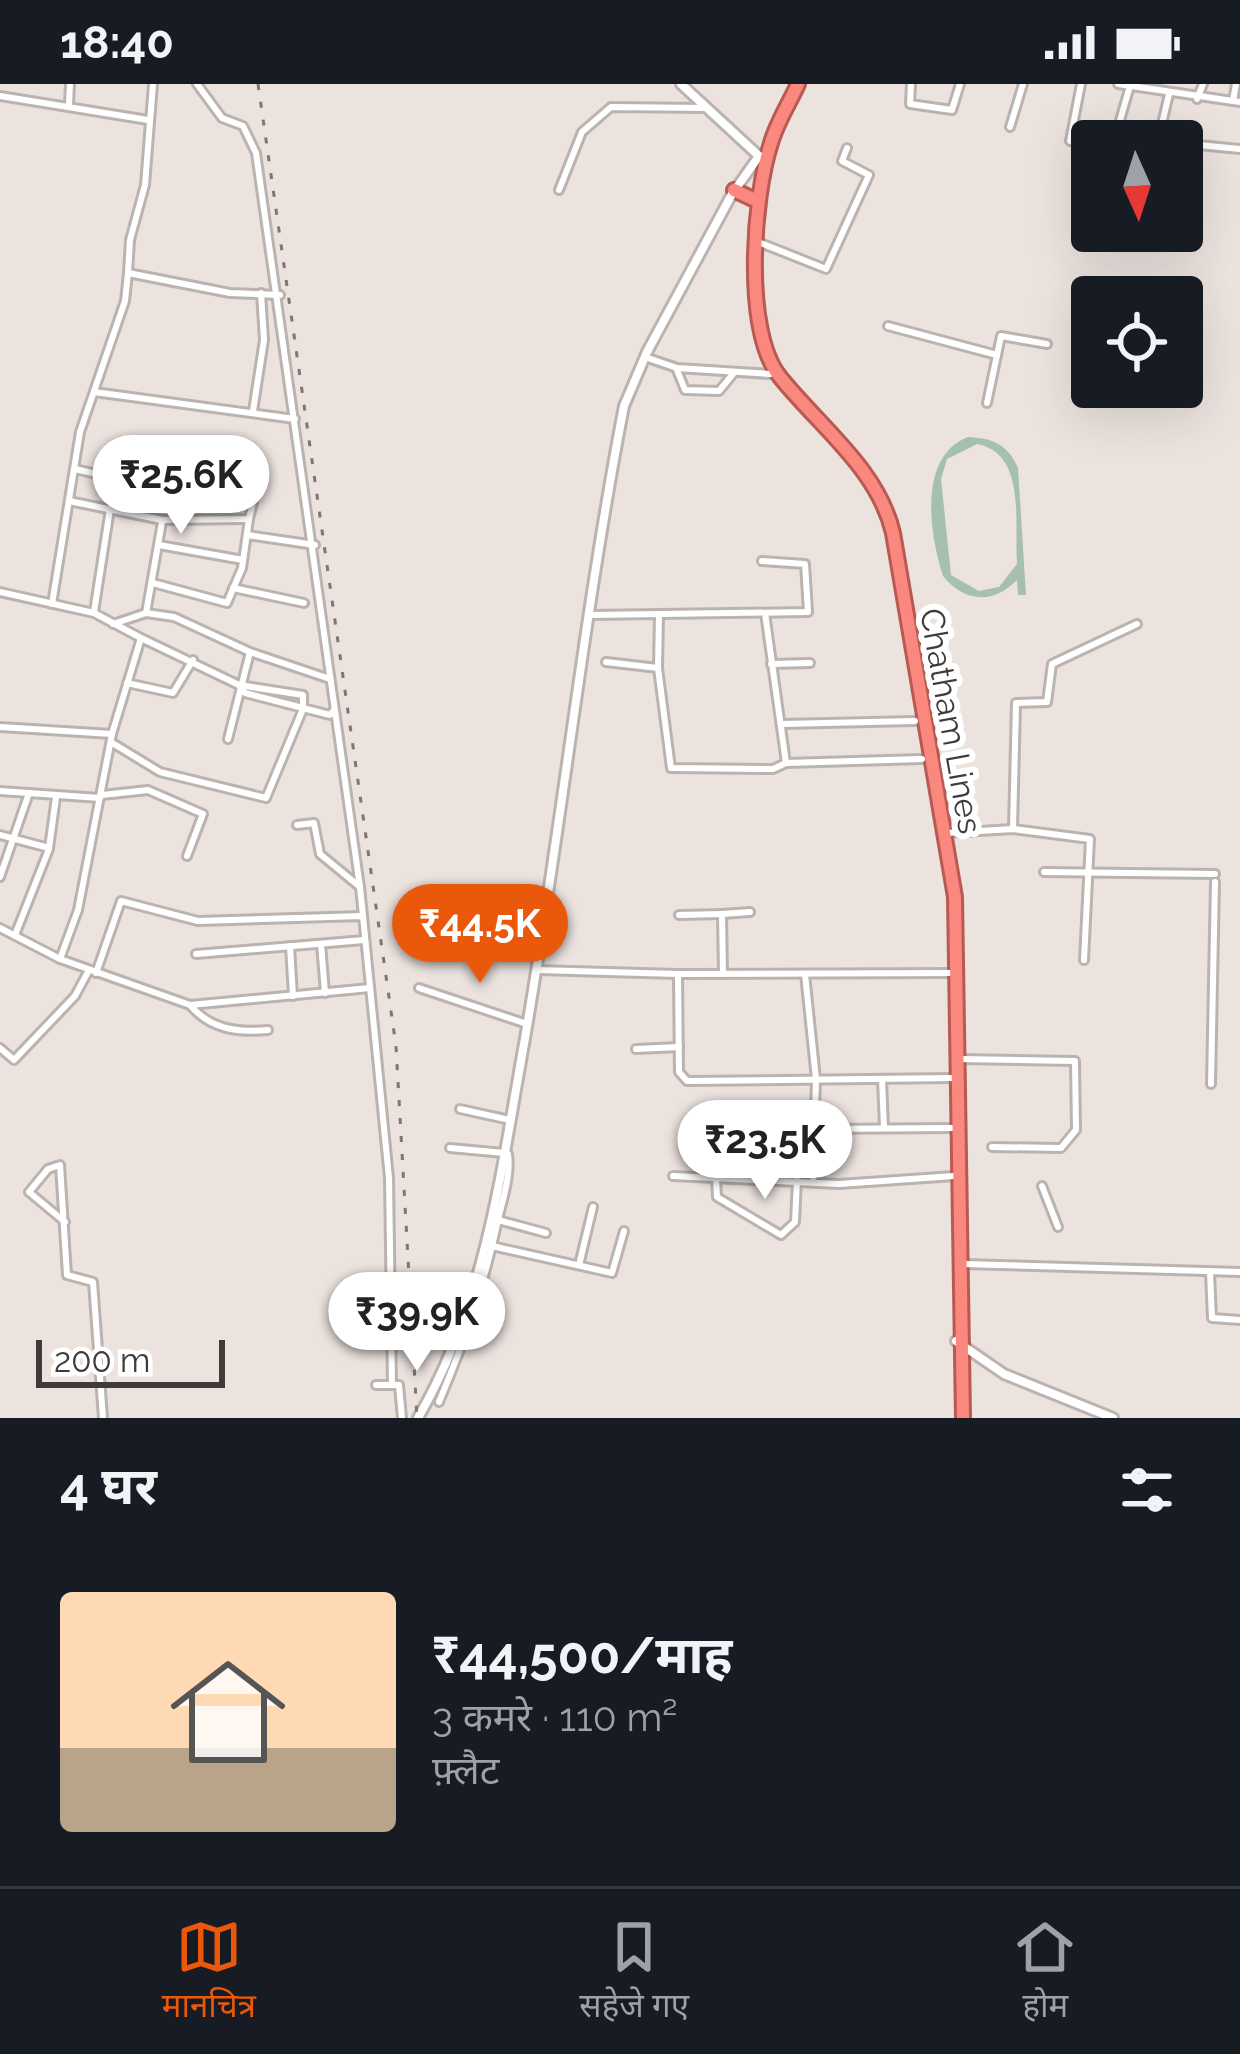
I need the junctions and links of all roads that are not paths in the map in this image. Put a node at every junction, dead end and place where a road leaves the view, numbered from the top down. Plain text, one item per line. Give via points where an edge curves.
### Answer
1 (70, 84) edge
2 (154, 84) edge
3 (197, 84) edge
4 (681, 84) edge
5 (794, 84) edge
6 (911, 84) edge
7 (960, 84) edge
8 (1023, 84) edge
9 (1081, 84) edge
10 (1118, 84) edge
11 (1202, 84) edge
12 (1236, 84) edge
13 (1130, 86) edge
14 (1169, 94) junction
15 (0, 96) edge
16 (1197, 99) junction
17 (1237, 102) edge
18 (69, 104) junction
19 (707, 108) junction
20 (148, 120) junction
21 (1120, 120) edge
22 (1163, 120) edge
23 (1010, 127) dead end
24 (1070, 141) dead end
25 (1203, 145) edge
26 (847, 148) dead end
27 (1240, 148) edge
28 (762, 157) junction
29 (559, 190) dead end
30 (734, 190) junction
31 (753, 199) junction
32 (758, 242) junction
33 (128, 273) junction
34 (261, 293) junction
35 (280, 295) junction
36 (889, 326) dead end
37 (1047, 344) dead end
38 (997, 355) junction
39 (645, 357) junction
40 (677, 368) junction
41 (733, 374) junction
42 (770, 374) junction
43 (94, 392) junction
44 (987, 404) dead end
45 (253, 411) junction
46 (295, 419) junction
47 (75, 470) junction
48 (232, 484) dead end
49 (254, 497) dead end
50 (69, 501) junction
51 (110, 509) junction
52 (249, 519) junction
53 (162, 520) junction
54 (247, 535) junction
55 (159, 545) junction
56 (315, 545) junction
57 (243, 560) junction
58 (762, 561) dead end
59 (153, 583) junction
60 (233, 588) junction
61 (0, 592) edge
62 (304, 603) dead end
63 (52, 604) junction
64 (94, 613) junction
65 (146, 613) junction
66 (765, 613) junction
67 (658, 614) junction
68 (591, 615) junction
69 (1137, 623) dead end
70 (113, 624) junction
71 (141, 638) junction
72 (250, 652) junction
73 (193, 660) junction
74 (606, 662) dead end
75 (810, 662) dead end
76 (771, 664) junction
77 (658, 668) junction
78 (330, 679) junction
79 (127, 683) junction
80 (239, 685) junction
81 (303, 709) junction
82 (334, 710) junction
83 (915, 721) junction
84 (779, 724) junction
85 (0, 727) edge
86 (113, 739) junction
87 (228, 740) dead end
88 (922, 759) junction
89 (786, 763) junction
90 (930, 785) junction
91 (0, 791) edge
92 (29, 793) junction
93 (100, 796) junction
94 (56, 797) junction
95 (296, 825) dead end
96 (1013, 830) junction
97 (944, 833) junction
98 (0, 835) edge
99 (13, 839) junction
100 (49, 848) junction
101 (187, 856) dead end
102 (1044, 872) dead end
103 (1090, 873) junction
104 (0, 876) edge
105 (360, 887) junction
106 (750, 912) dead end
107 (722, 914) junction
108 (680, 915) dead end
109 (363, 916) junction
110 (0, 928) edge
111 (15, 935) junction
112 (364, 940) junction
113 (321, 944) junction
114 (290, 946) junction
115 (196, 954) dead end
116 (60, 959) junction
117 (1084, 960) dead end
118 (537, 970) junction
119 (93, 971) junction
120 (952, 973) junction
121 (678, 974) junction
122 (724, 974) junction
123 (805, 974) junction
124 (371, 988) junction
125 (419, 988) dead end
126 (326, 993) junction
127 (293, 996) junction
128 (190, 1005) junction
129 (527, 1024) junction
130 (268, 1030) dead end
131 (679, 1046) junction
132 (0, 1048) edge
133 (636, 1049) dead end
134 (959, 1059) junction
135 (954, 1078) junction
136 (815, 1079) junction
137 (882, 1079) junction
138 (1211, 1084) dead end
139 (460, 1109) dead end
140 (510, 1120) junction
141 (884, 1128) junction
142 (954, 1128) junction
143 (817, 1129) junction
144 (992, 1147) dead end
145 (450, 1148) dead end
146 (505, 1148) junction
147 (673, 1176) dead end
148 (954, 1176) junction
149 (716, 1178) junction
150 (797, 1180) junction
151 (813, 1180) junction
152 (1042, 1186) dead end
153 (593, 1207) dead end
154 (498, 1220) junction
155 (65, 1222) junction
156 (1058, 1227) dead end
157 (624, 1232) dead end
158 (546, 1234) dead end
159 (492, 1246) junction
160 (961, 1264) junction
161 (579, 1265) junction
162 (1210, 1271) junction
163 (1240, 1271) edge
164 (1240, 1319) edge
165 (959, 1342) junction
166 (376, 1385) dead end
167 (392, 1385) junction
168 (439, 1402) dead end
169 (103, 1418) edge
170 (402, 1418) edge
171 (418, 1418) edge
172 (960, 1418) edge
173 (1113, 1418) edge

1 - 18 street
2 - 20 street
3 - 35 street via 252,141
4 - 19 street
5 - 28 highway, Chatham Lines
6 - 7 street via 910,104 944,111 952,110
8 - 23 street
9 - 24 street
10 - 13 street
11 - 16 street
12 - 17 street
13 - 14 street
13 - 21 street
14 - 16 street
14 - 22 street
15 - 18 street
16 - 17 street
18 - 20 street
19 - 28 street
19 - 29 street via 611,107 582,132
20 - 33 street via 146,185
25 - 27 street
26 - 32 street via 842,161 869,175 826,269
28 - 30 street
28 - 31 highway, Chatham Lines
28 - 32 highway, Chatham Lines
30 - 31 highway
30 - 39 street
31 - 42 highway, Chatham Lines via 754,338
32 - 90 highway, Chatham Lines via 763,350 860,467 888,514
33 - 34 street
33 - 43 street
34 - 35 street
34 - 45 street via 264,340
35 - 46 street
36 - 38 street
37 - 38 street via 1000,336
38 - 44 street
39 - 40 street
39 - 68 street via 624,406
40 - 41 street
40 - 41 street via 685,390 702,393 719,392
41 - 42 street
42 - 83 highway, Chatham Lines via 879,507
43 - 45 street
43 - 47 street
45 - 46 street
46 - 56 street
47 - 48 street via 127,481
47 - 50 street
49 - 52 street
50 - 51 street
50 - 63 street
51 - 53 street
51 - 64 street
52 - 53 street
52 - 54 street
53 - 55 street
54 - 56 street
54 - 57 street
55 - 57 street
55 - 59 street
56 - 78 street
57 - 60 street
58 - 66 street via 804,562 806,572 808,612
59 - 60 street via 226,604
59 - 65 street
60 - 62 street
61 - 63 street
63 - 64 street
64 - 70 street
65 - 70 street
65 - 72 street via 174,617
66 - 67 street
66 - 76 street
67 - 68 street
67 - 77 street
68 - 118 street
69 - 96 street via 1052,664 1047,702 1016,703
70 - 71 street
71 - 73 street
71 - 79 street
72 - 78 street
72 - 80 street
73 - 79 street via 172,693
73 - 80 street
74 - 77 street
75 - 76 street
76 - 84 street
77 - 89 street via 671,767 773,770
78 - 82 street
79 - 86 street
80 - 81 street
80 - 81 street via 303,695
80 - 87 street
81 - 82 street
81 - 86 street via 266,798 160,772
82 - 105 street
83 - 84 street
83 - 88 highway, Chatham Lines
84 - 89 street
85 - 86 street
86 - 93 street
88 - 89 street
88 - 90 highway, Chatham Lines
90 - 97 highway, Chatham Lines
90 - 120 highway, Chatham Lines
91 - 92 street
92 - 94 street
92 - 99 street
93 - 94 street
93 - 101 street via 148,790 203,814
93 - 116 street
94 - 100 street
95 - 105 street via 314,824 320,854
96 - 97 street
96 - 103 street via 1087,837
97 - 134 highway, Chatham Lines via 955,897
98 - 99 street
99 - 100 street
99 - 104 street
100 - 111 street
102 - 103 street
103 - 117 street
103 - 138 street via 1215,878
105 - 109 street
106 - 107 street
107 - 108 street
107 - 122 street
109 - 112 street
109 - 119 street via 198,921 121,901
110 - 111 street
111 - 116 street
112 - 113 street
112 - 124 street
113 - 114 street
113 - 126 street
114 - 115 street
114 - 127 street
116 - 119 street
118 - 121 street
118 - 129 street
119 - 128 street
119 - 132 street via 14,1060
120 - 123 street
120 - 135 highway, Chatham Lines
121 - 122 street
121 - 131 street
122 - 123 street
123 - 136 street
124 - 126 street
124 - 167 street via 389,1178
125 - 129 street
126 - 127 street
127 - 128 street
128 - 130 street via 235,1032
129 - 140 street
131 - 133 street
131 - 136 street via 686,1081
134 - 144 street via 1075,1060 1076,1130 1061,1148
134 - 160 highway, Chatham Lines
135 - 137 street
135 - 142 highway, Chatham Lines
136 - 137 street
136 - 143 street
137 - 141 street
139 - 140 street
140 - 146 street
141 - 142 street
141 - 143 street
142 - 148 highway, Chatham Lines
143 - 151 street
145 - 146 street
146 - 154 street
146 - 171 street via 476,1287 446,1371
147 - 149 street
148 - 151 street
148 - 165 highway, Chatham Lines
149 - 150 street
149 - 150 street via 717,1197 781,1235 795,1222
150 - 151 street
152 - 156 street
153 - 161 street
154 - 158 street
154 - 159 street
155 - 155 street via 64,1200 60,1166 29,1192
155 - 169 street via 67,1276 92,1282
157 - 161 street via 612,1273
159 - 161 street
159 - 168 street via 473,1327
160 - 162 street
160 - 165 highway, Chatham Lines
162 - 163 street
162 - 164 street via 1212,1318
165 - 172 highway, Chatham Lines
165 - 173 street via 1004,1374
166 - 167 street
167 - 170 street via 399,1385

